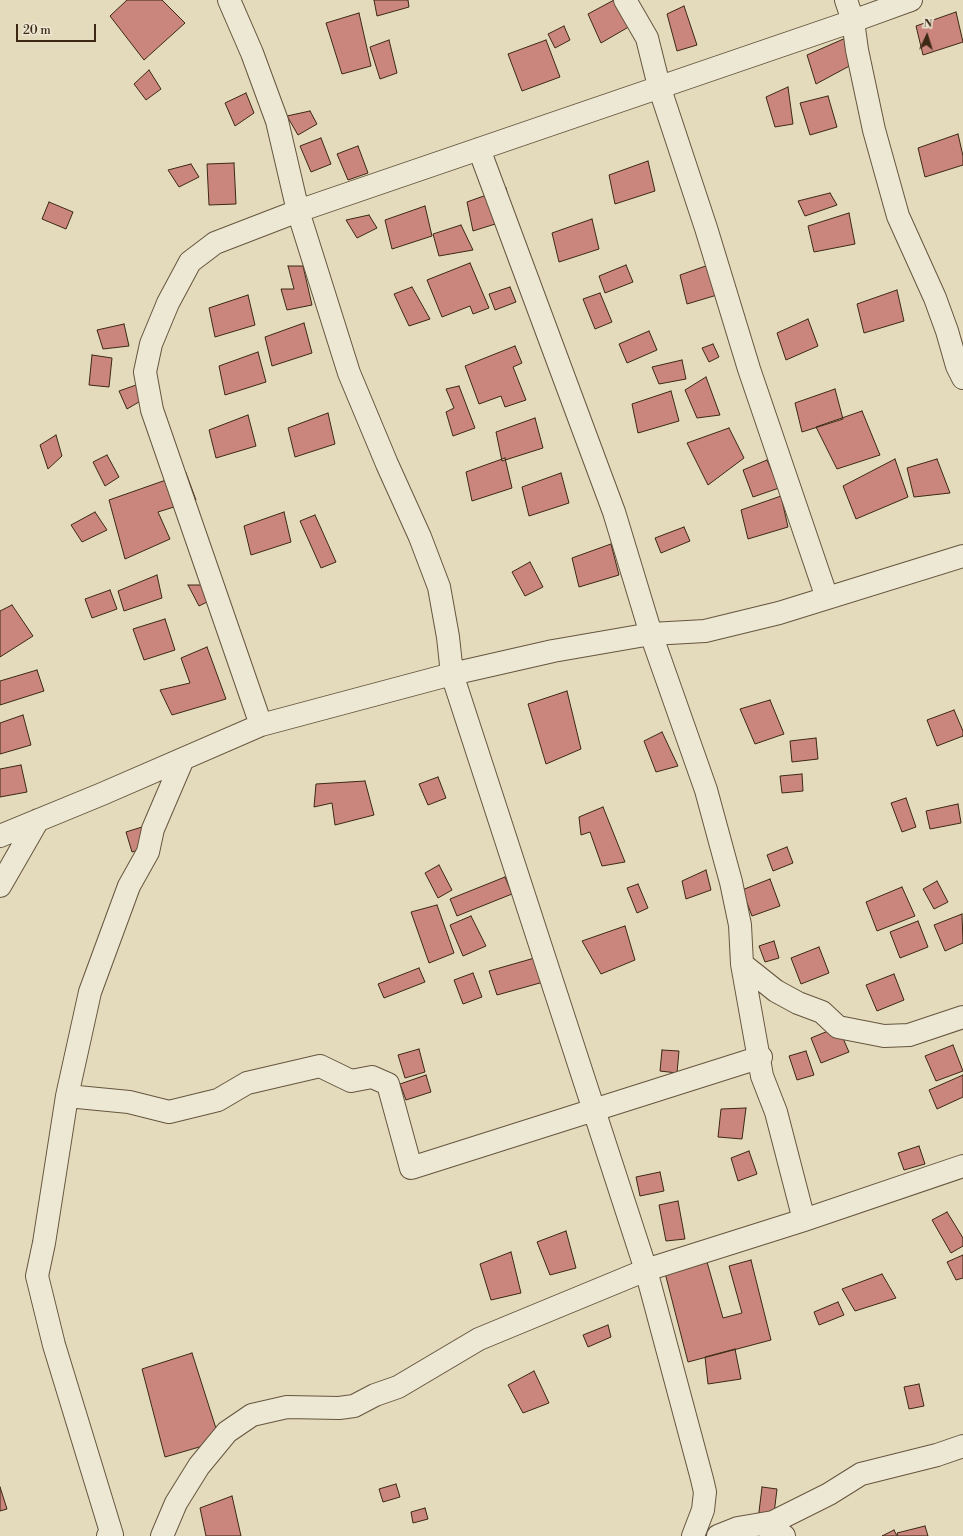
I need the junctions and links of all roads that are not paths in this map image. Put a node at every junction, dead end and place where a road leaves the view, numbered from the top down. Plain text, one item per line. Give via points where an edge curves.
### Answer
1 (229, 0) edge
2 (625, 0) edge
3 (846, 0) edge
4 (911, 0) edge
5 (853, 21) junction
6 (659, 86) junction
7 (479, 149) junction
8 (298, 211) junction
9 (963, 378) edge
10 (963, 556) edge
11 (827, 598) junction
12 (651, 634) junction
13 (452, 674) junction
14 (261, 725) junction
15 (183, 759) junction
16 (38, 820) junction
17 (0, 836) edge
18 (0, 886) edge
19 (742, 964) junction
20 (963, 1017) edge
21 (760, 1057) junction
22 (67, 1096) junction
23 (594, 1110) junction
24 (963, 1166) edge
25 (804, 1220) junction
26 (646, 1270) junction
27 (963, 1446) edge
28 (761, 1524) junction
29 (108, 1536) edge
30 (162, 1536) edge
31 (693, 1536) edge
32 (718, 1536) edge
33 (784, 1536) edge

1 - 8 street via 277,121
2 - 6 street via 647,38
3 - 5 street
4 - 5 street
5 - 6 street
5 - 9 street via 874,130 898,216 935,298
6 - 7 street
6 - 11 street via 749,369
7 - 8 street
7 - 12 street via 614,512
8 - 13 street via 349,373 439,587
8 - 14 street via 215,243 190,262 168,303 151,344 145,372 152,410
10 - 11 street
11 - 12 street via 705,631
12 - 13 street
12 - 19 street via 708,798 731,882 740,926
13 - 14 street
13 - 23 street
14 - 15 street
15 - 16 street
15 - 22 street via 153,829 148,852 129,886 90,992
16 - 17 street
16 - 18 street
19 - 20 street via 776,991 822,1012 838,1027 884,1036 909,1035
19 - 21 street
21 - 23 street
21 - 25 street via 762,1076 776,1112
22 - 23 street via 129,1102 168,1112 218,1100 247,1084 320,1066 351,1081 372,1077 388,1084 411,1168
22 - 29 street via 37,1276 54,1345 112,1535
23 - 26 street
24 - 25 street
25 - 26 street
26 - 30 street via 479,1339 398,1387 354,1406 287,1407 252,1415 227,1432 199,1466 176,1503
26 - 31 street via 702,1479 703,1510
27 - 28 street via 861,1474 804,1508 774,1522
28 - 32 street via 738,1528
28 - 33 street

